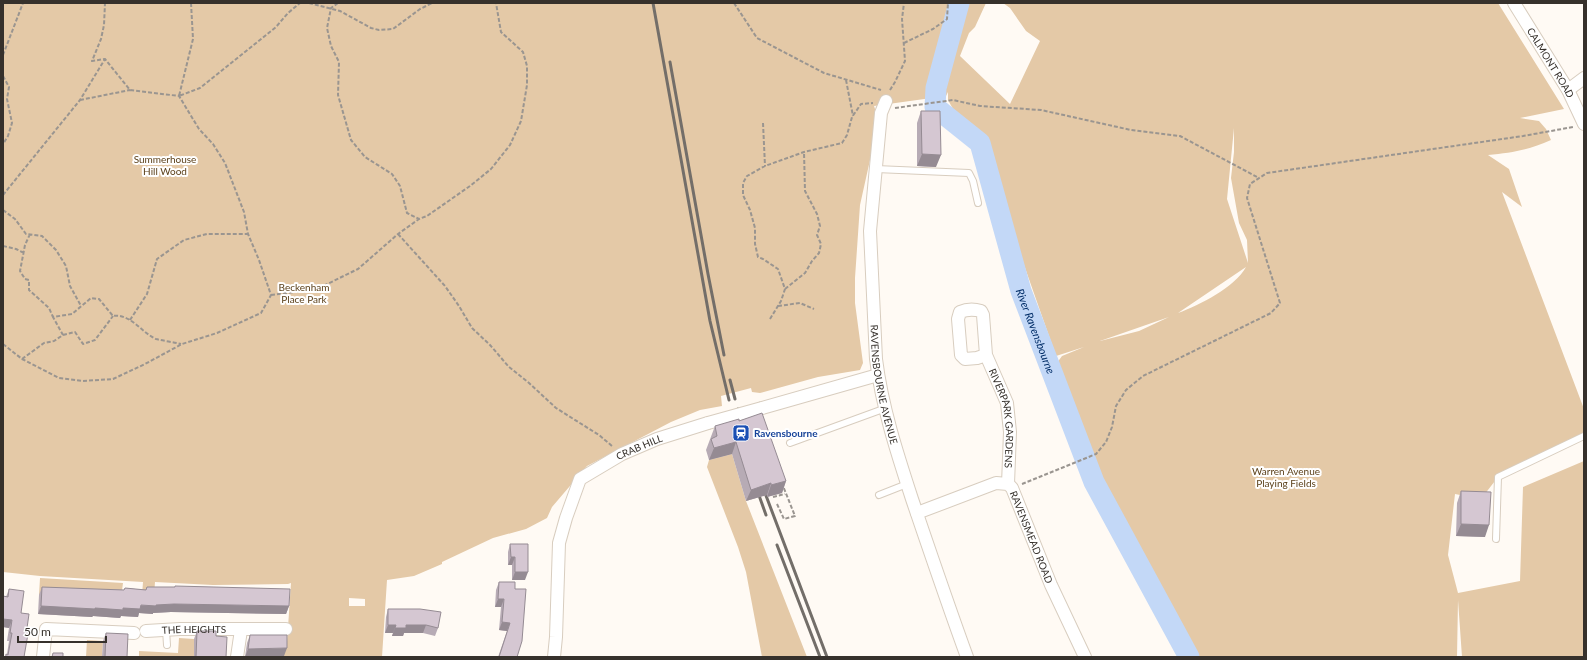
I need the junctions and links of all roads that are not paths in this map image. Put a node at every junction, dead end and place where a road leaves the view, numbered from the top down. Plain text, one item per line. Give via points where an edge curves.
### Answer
1 (1514, 3) edge
2 (1584, 78) edge
3 (1568, 90) junction
4 (882, 102) road end
5 (1579, 126) edge
6 (876, 169) junction
7 (978, 203) dead end
8 (986, 355) dead end
9 (878, 375) junction
10 (886, 408) junction
11 (1584, 436) edge
12 (790, 443) dead end
13 (907, 484) junction
14 (1010, 486) junction
15 (879, 494) dead end
16 (917, 513) junction
17 (1496, 539) dead end
18 (286, 629) dead end
19 (166, 630) junction
20 (241, 630) junction
21 (167, 645) dead end
22 (43, 657) edge
23 (237, 657) edge
24 (554, 657) edge
25 (967, 657) edge
26 (1085, 657) edge

1 - 3 street, CALMONT ROAD
2 - 3 street
3 - 5 street, CALMONT ROAD
4 - 6 street, RAVENSBOURNE AVENUE
6 - 7 lane via 969,173
6 - 9 street, RAVENSBOURNE AVENUE via 870,231
8 - 14 street, RIVERPARK GARDENS via 1007,403
9 - 10 street, RAVENSBOURNE AVENUE
9 - 24 street, CRAB HILL, bridge via 657,438 622,454 580,479 559,543
10 - 12 lane
10 - 13 street, RAVENSBOURNE AVENUE via 893,441
11 - 17 lane via 1498,477
13 - 15 lane
13 - 16 street, RAVENSBOURNE AVENUE
14 - 16 street, RAVENSMEAD ROAD via 996,483
14 - 26 street, RAVENSMEAD ROAD via 1051,585
16 - 25 street, RAVENSBOURNE AVENUE via 933,566
18 - 20 street, THE HEIGHTS
19 - 20 street, THE HEIGHTS
19 - 21 lane
19 - 22 street, THE HEIGHTS via 140,632 46,629
20 - 23 street, THE HEIGHTS

